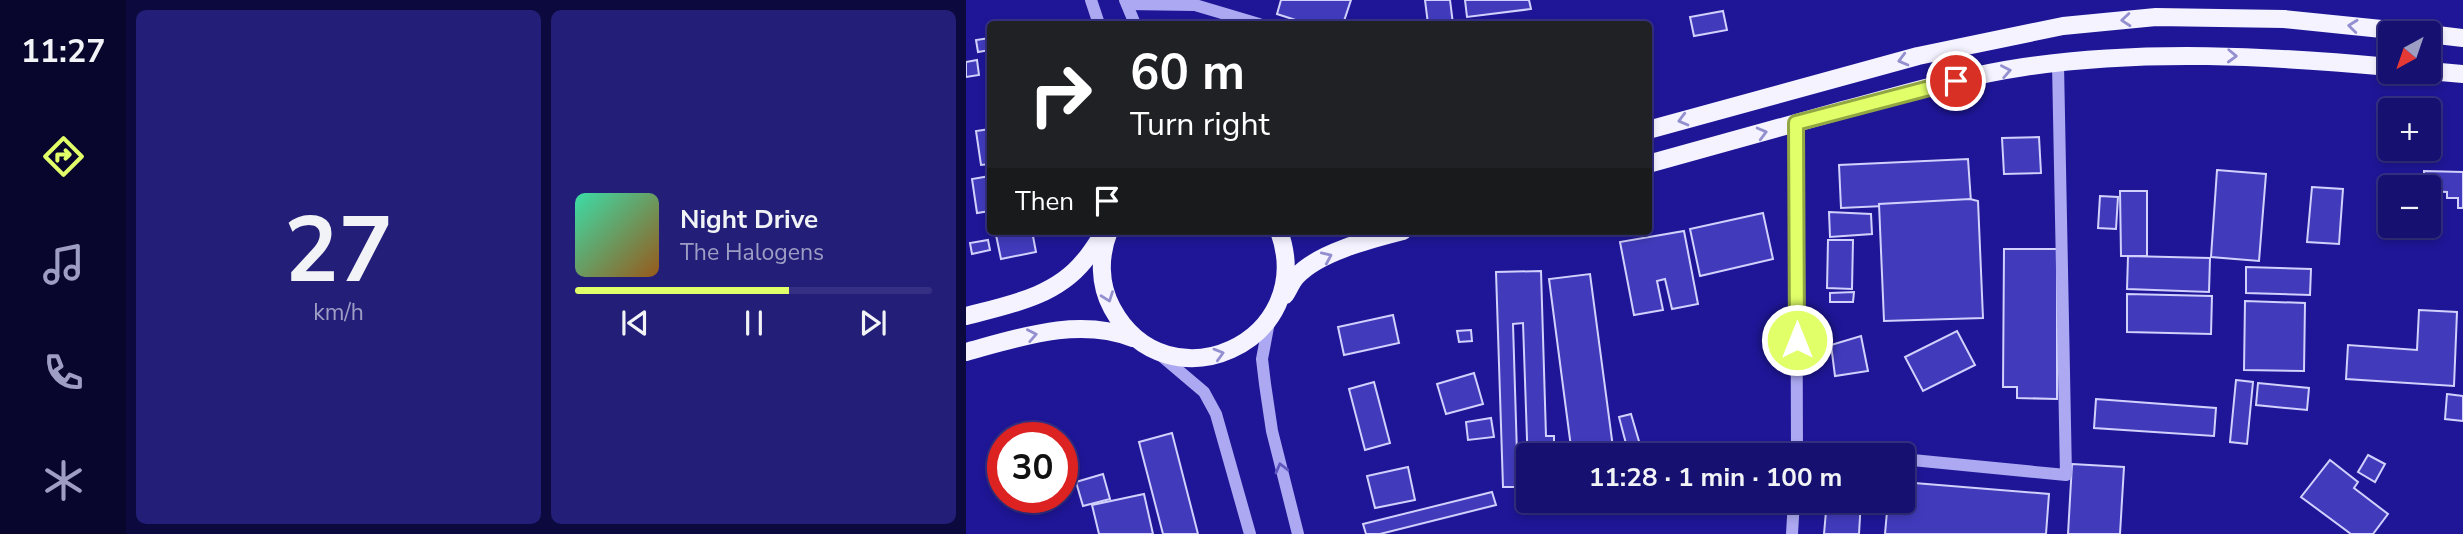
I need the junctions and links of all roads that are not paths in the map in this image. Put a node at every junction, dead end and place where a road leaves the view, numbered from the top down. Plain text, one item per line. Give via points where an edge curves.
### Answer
1 (1091, 0) edge
2 (1126, 2) edge
3 (1099, 21) edge
4 (1134, 21) edge
5 (1249, 21) edge
6 (2378, 29) edge
7 (2441, 35) edge
8 (2463, 37) edge
9 (2058, 64) junction
10 (2378, 66) edge
11 (2441, 72) edge
12 (2463, 74) edge
13 (1796, 123) junction
14 (1652, 129) edge
15 (1652, 163) edge
16 (1104, 235) edge
17 (1106, 235) edge
18 (1280, 235) edge
19 (1390, 235) edge
20 (1279, 303) junction
21 (966, 316) edge
22 (1269, 321) junction
23 (1145, 344) junction
24 (966, 352) edge
25 (1797, 443) edge
26 (1915, 460) edge
27 (1793, 513) edge
28 (1250, 534) edge
29 (1298, 534) edge
30 (1792, 534) edge

1 - 3 street
2 - 4 street
2 - 5 street via 1195,5
6 -> 14 main road via 2284,19 2156,18 2063,26 1918,56
7 - 8 main road
9 -> 10 main road via 2210,55
13 -> 9 main road via 1933,86
9 - 26 street via 2066,475
11 - 12 main road
15 -> 13 main road
13 - 25 street
16 - 21 main road via 1084,262 1053,287
17 -> 23 main road via 1101,270 1106,297 1119,320
18 - 20 main road via 1286,277
20 -> 19 main road via 1296,276 1311,264
20 - 22 main road
23 -> 22 main road via 1184,358 1216,356 1246,343
29 -> 22 street via 1265,384 1262,359
24 -> 23 main road via 1075,328 1099,328
23 - 28 street via 1204,392 1216,414
27 - 30 street

